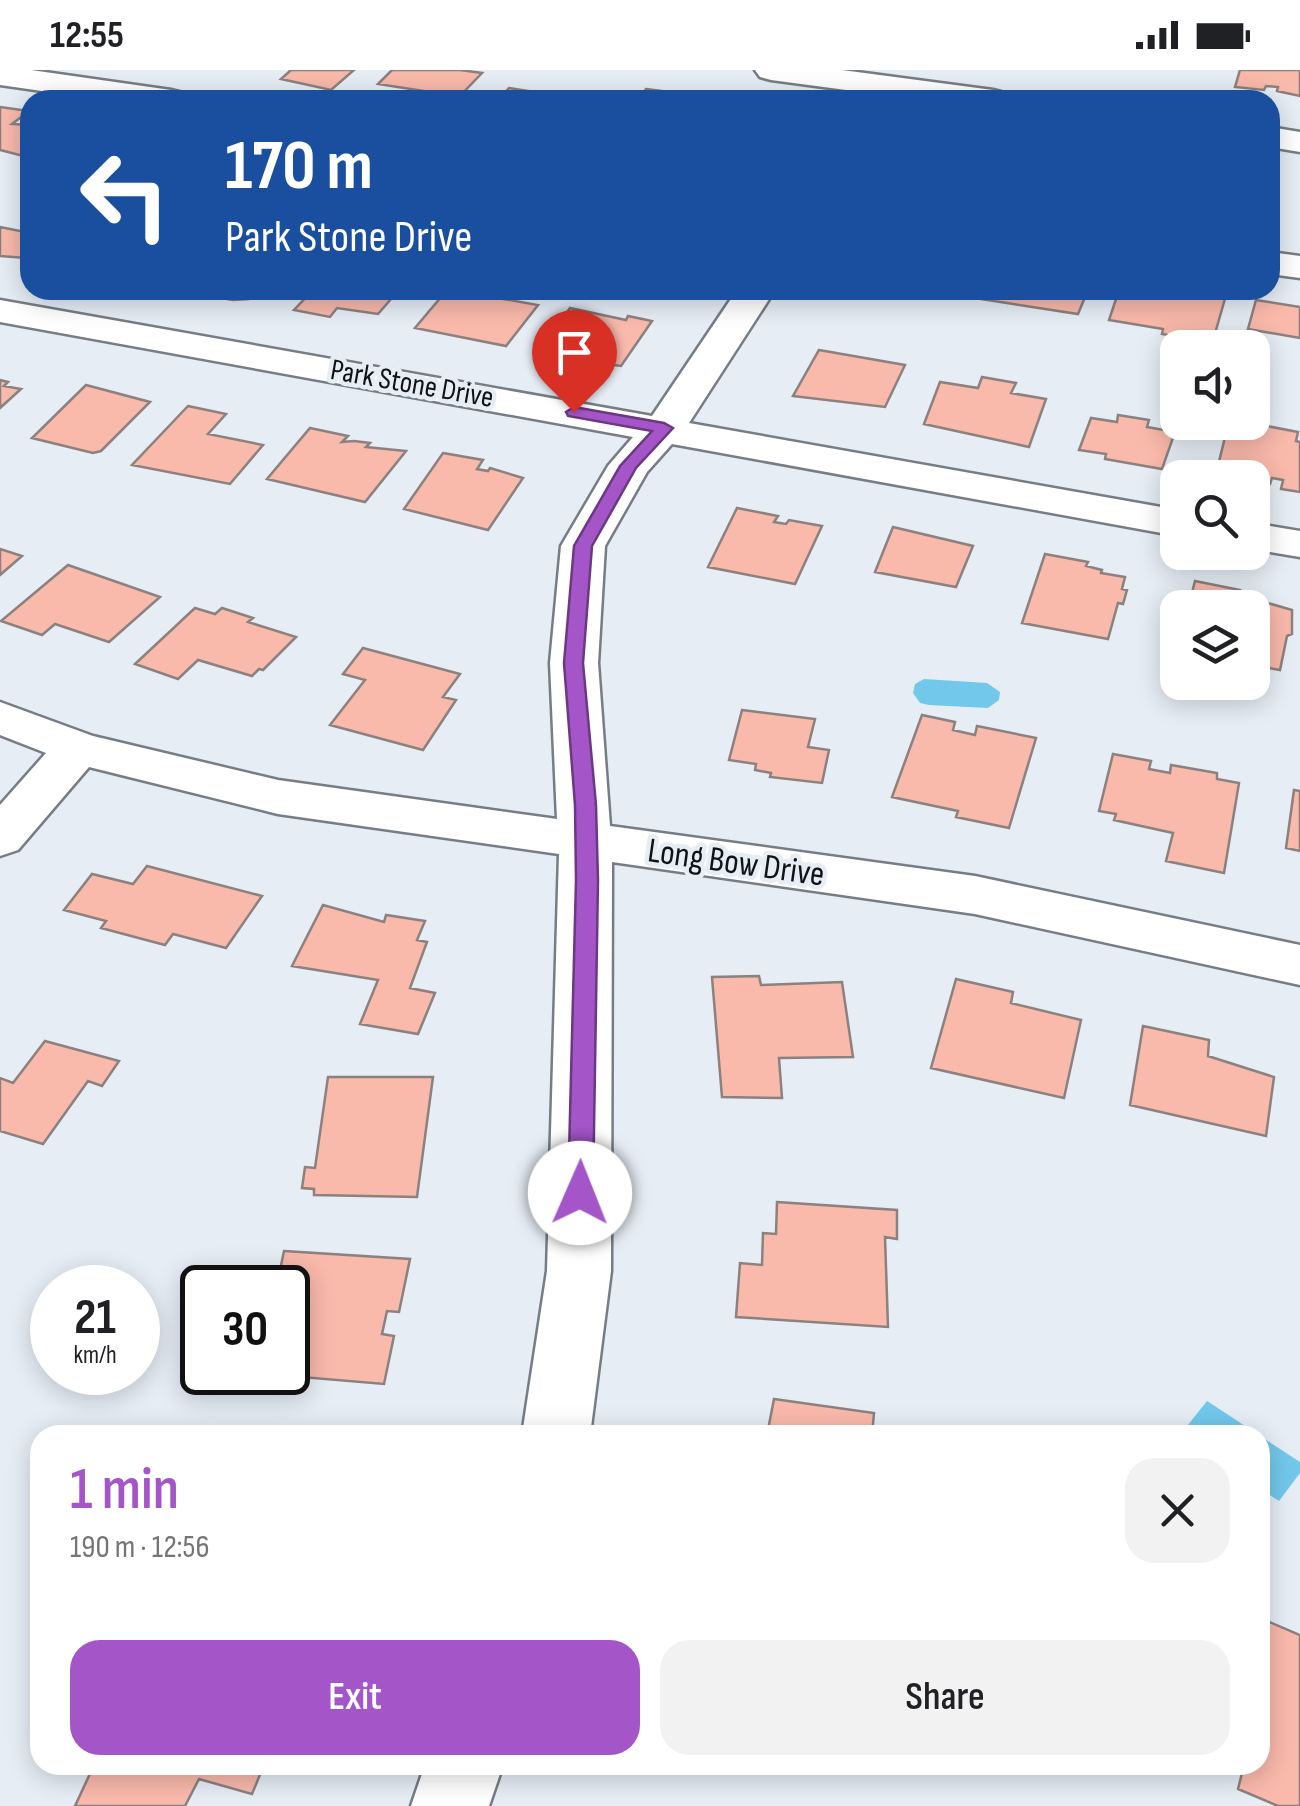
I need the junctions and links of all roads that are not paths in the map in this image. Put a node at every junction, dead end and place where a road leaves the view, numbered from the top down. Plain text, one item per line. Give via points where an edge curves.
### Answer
1 (771, 70) edge
2 (0, 75) edge
3 (103, 90) edge
4 (873, 90) edge
5 (749, 300) edge
6 (0, 311) edge
7 (664, 428) junction
8 (1160, 520) edge
9 (1270, 539) edge
10 (1300, 544) edge
11 (0, 717) edge
12 (78, 748) junction
13 (0, 838) edge
14 (586, 842) junction
15 (1300, 965) edge
16 (557, 1425) edge
17 (461, 1775) edge
18 (450, 1806) edge

1 - 4 street
2 - 3 street
5 - 7 street
6 - 7 street, Park Stone Drive
7 - 8 street, Park Stone Drive
7 - 14 street via 629,466 583,546 574,663
9 - 10 street
11 - 12 street, Long Bow Drive
12 - 13 street
12 - 14 street, Long Bow Drive via 278,797
14 - 15 street, Long Bow Drive via 975,894
14 - 16 street via 579,1271
17 - 18 street

